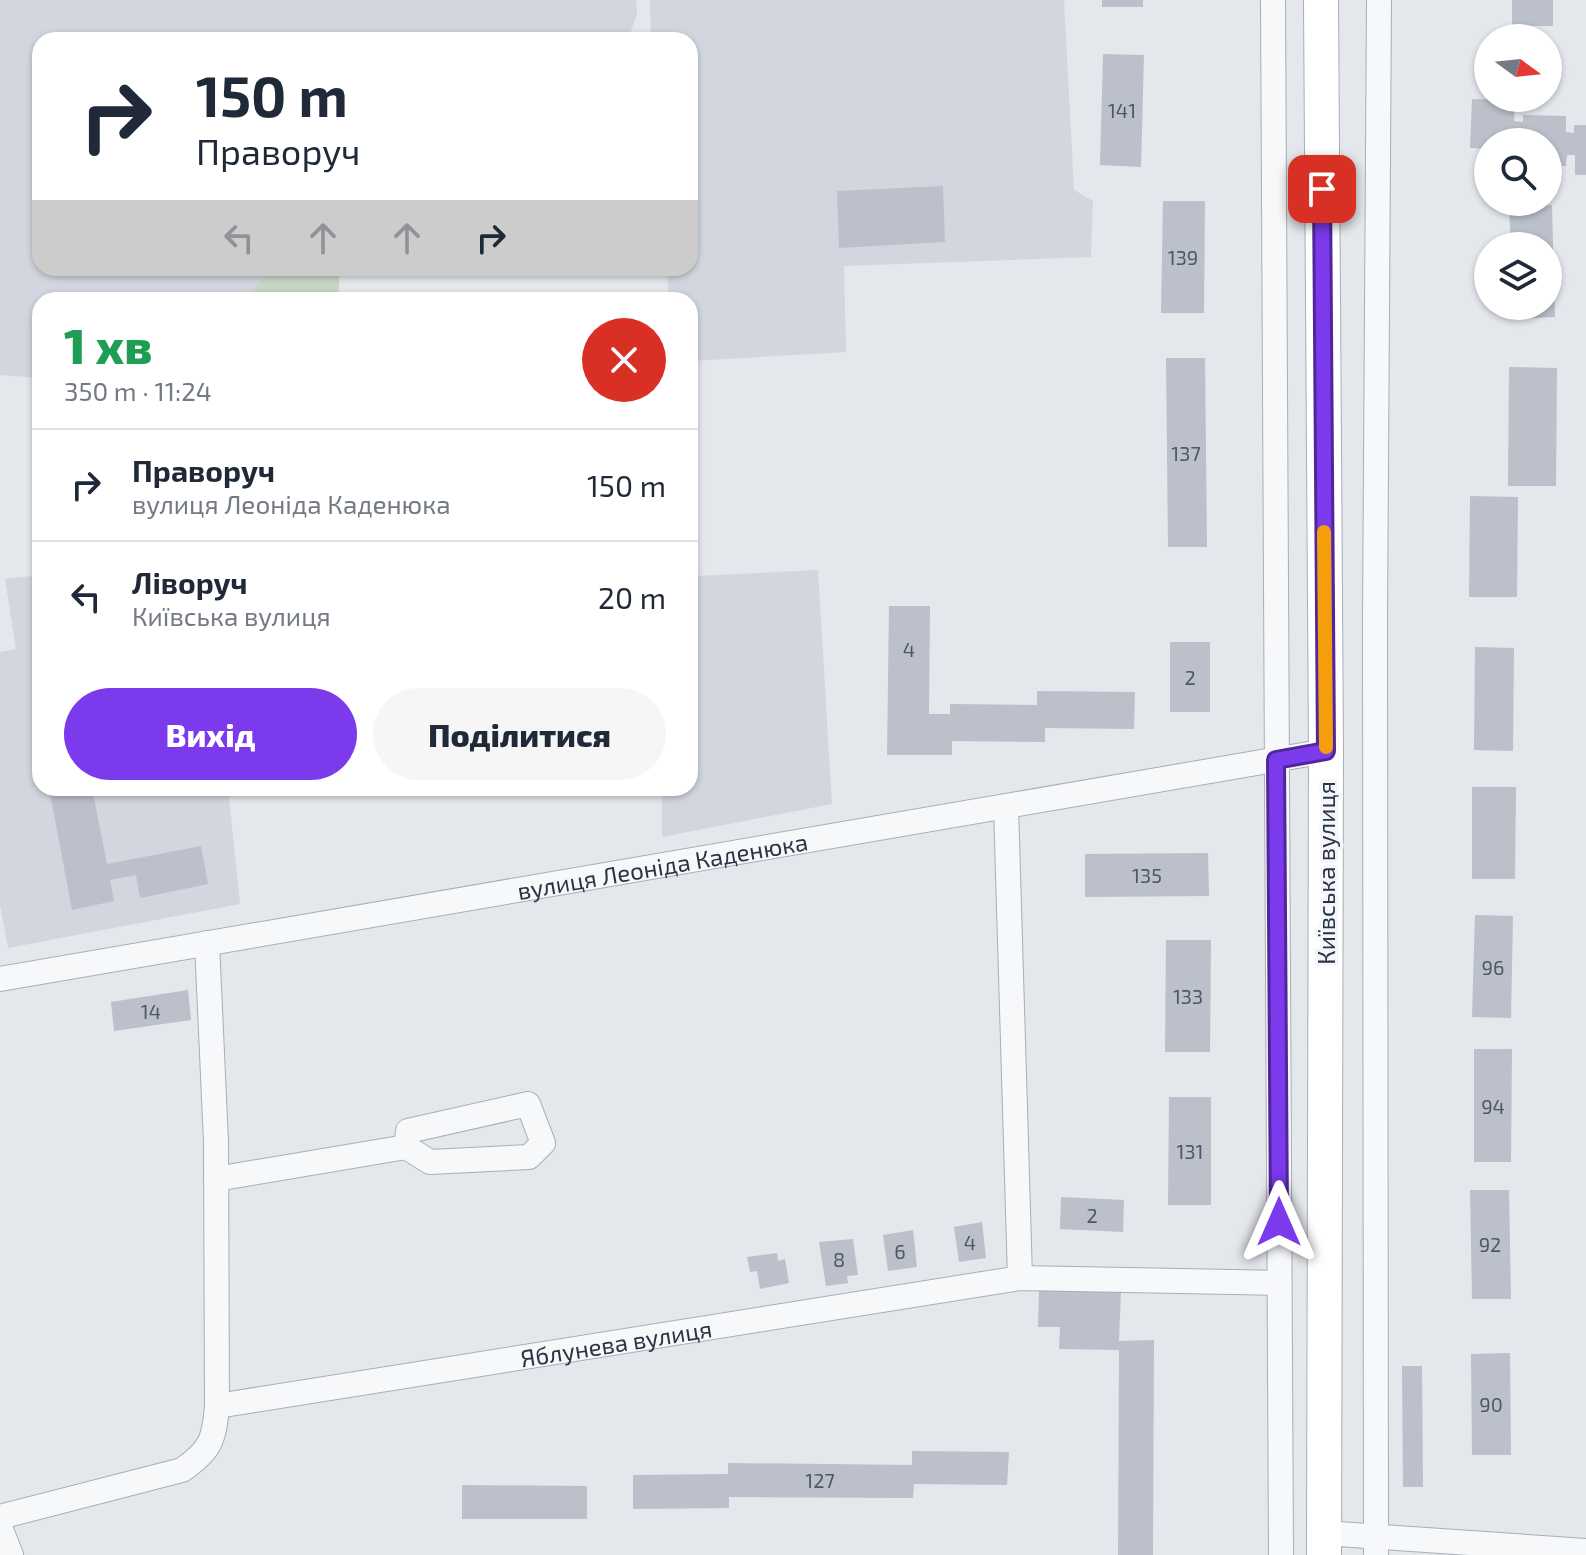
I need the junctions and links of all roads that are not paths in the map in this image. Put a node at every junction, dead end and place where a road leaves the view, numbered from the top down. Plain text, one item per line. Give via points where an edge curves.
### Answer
1 (1273, 0) edge
2 (1321, 0) edge
3 (1379, 0) edge
4 (1326, 751) junction
5 (1276, 760) junction
6 (1006, 806) junction
7 (207, 943) junction
8 (0, 979) edge
9 (406, 1147) junction
10 (216, 1179) junction
11 (1020, 1278) junction
12 (1279, 1283) junction
13 (217, 1406) junction
14 (0, 1517) edge
15 (0, 1527) edge
16 (1324, 1544) edge
17 (1376, 1546) edge
18 (1586, 1551) edge
19 (11, 1555) edge
20 (1281, 1555) edge

1 - 5 street
2 - 4 main road, Київська вулиця
3 - 17 street
4 - 5 street, вулиця Леоніда Каденюка
4 - 16 main road, Київська вулиця
5 - 6 street, вулиця Леоніда Каденюка
5 - 12 street
6 - 7 street, вулиця Леоніда Каденюка
6 - 11 street
7 - 8 street, вулиця Леоніда Каденюка
7 - 10 street
9 - 9 street via 430,1162 529,1157 543,1143 528,1104 408,1131
9 - 10 street
10 - 13 street
11 - 12 street, Яблунева вулиця
11 - 13 street, Яблунева вулиця
12 - 20 street
13 - 14 street via 215,1433 204,1455 182,1470
15 - 19 street
16 - 17 street
17 - 18 street

